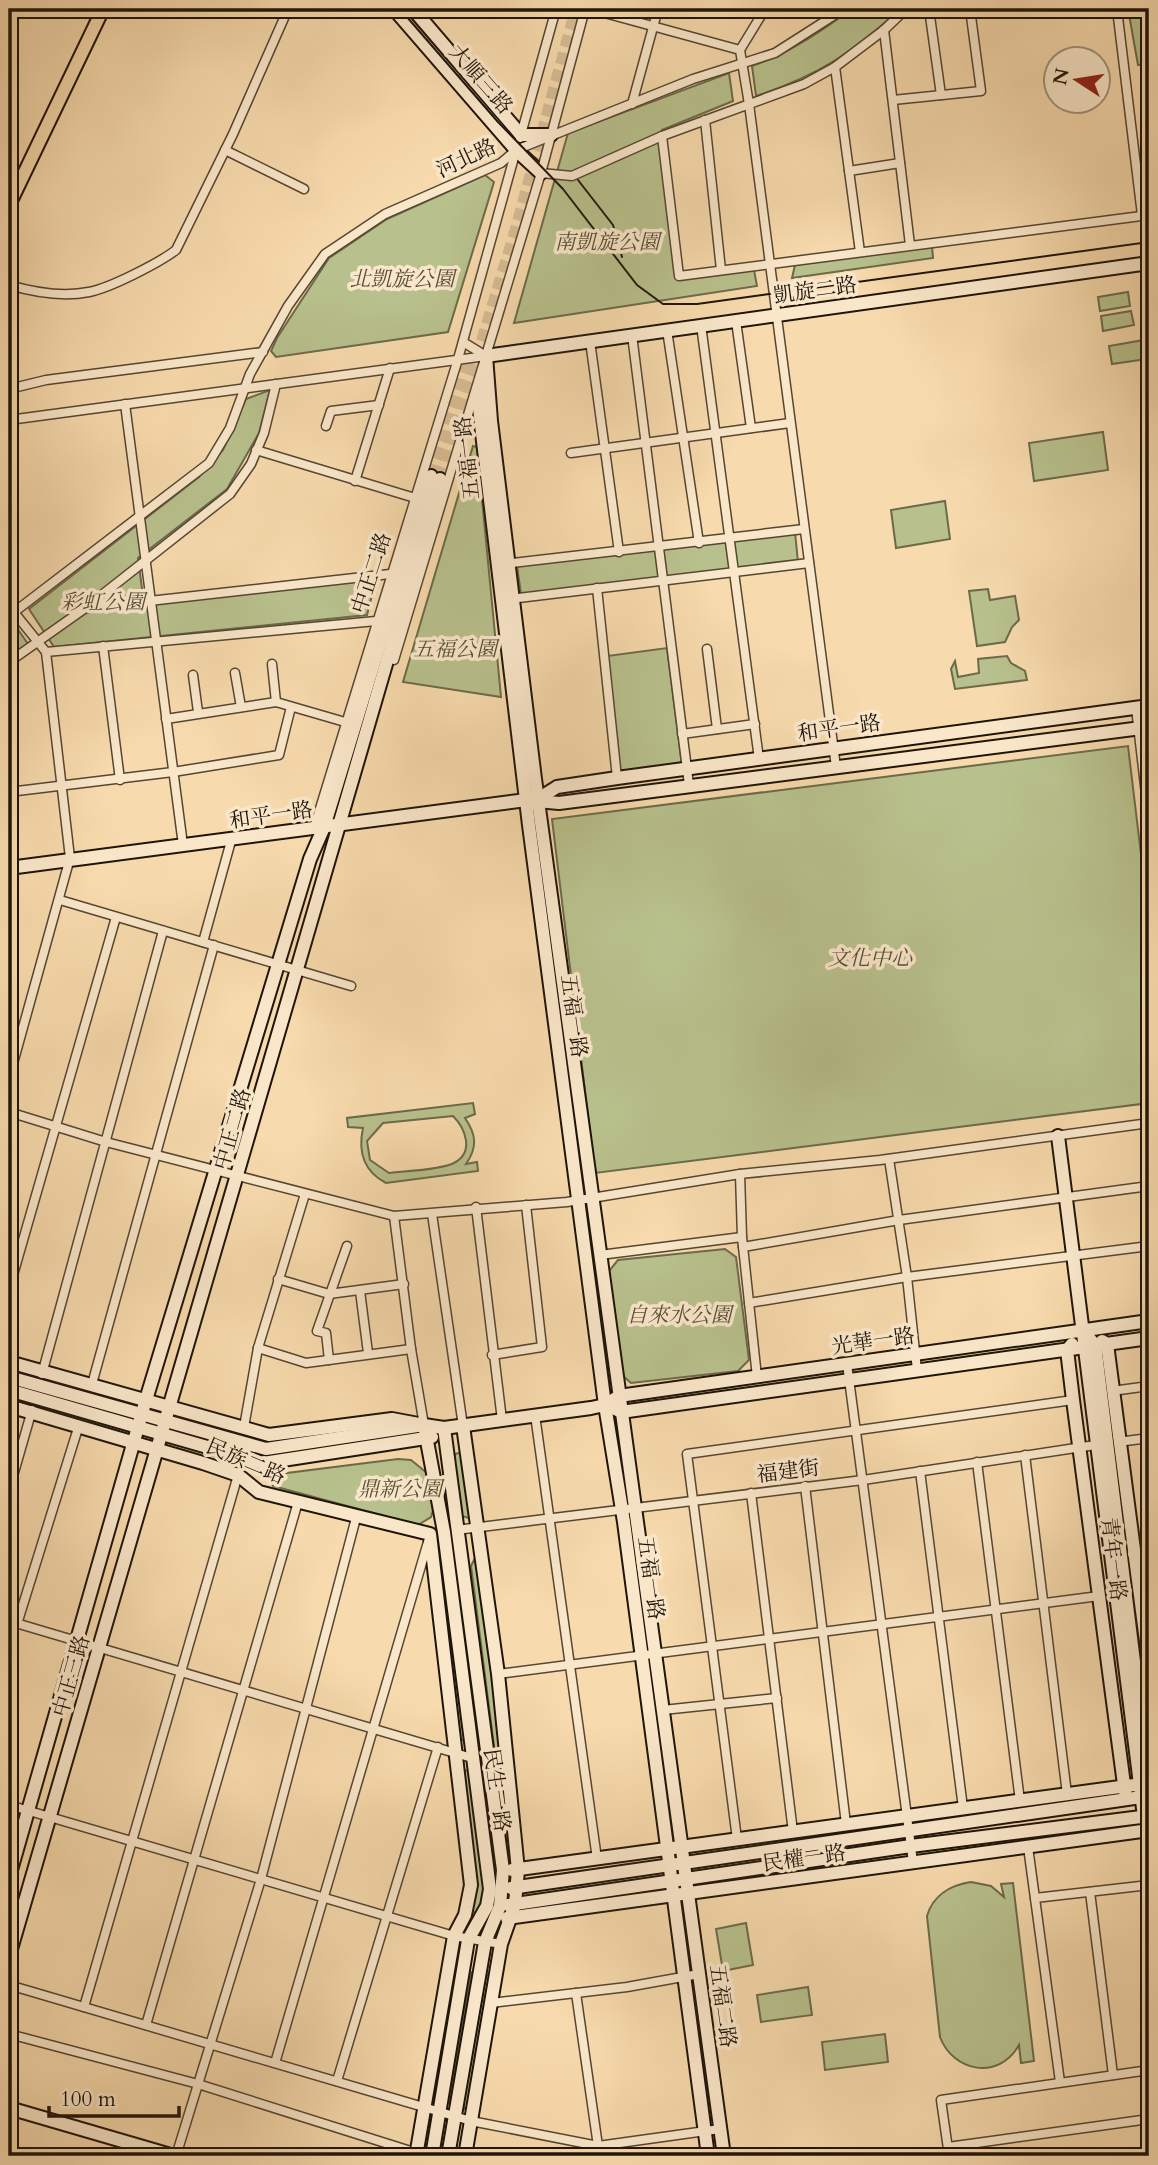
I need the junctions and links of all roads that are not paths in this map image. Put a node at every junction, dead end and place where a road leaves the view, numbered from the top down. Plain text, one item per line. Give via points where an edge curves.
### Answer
1 (103, 9) edge
2 (288, 9) edge
3 (394, 9) edge
4 (413, 9) edge
5 (555, 9) edge
6 (588, 9) edge
7 (658, 9) edge
8 (765, 9) edge
9 (844, 9) edge
10 (906, 9) edge
11 (929, 9) edge
12 (970, 9) edge
13 (1117, 9) edge
14 (652, 26) junction
15 (884, 30) junction
16 (740, 50) junction
17 (742, 65) junction
18 (835, 67) junction
19 (941, 95) junction
20 (893, 100) junction
21 (632, 104) junction
22 (749, 104) junction
23 (705, 120) junction
24 (521, 135) junction
25 (551, 135) junction
26 (662, 135) junction
27 (225, 150) junction
28 (516, 150) junction
29 (900, 163) junction
30 (849, 171) junction
31 (541, 173) junction
32 (304, 189) dead end
33 (9, 205) edge
34 (1146, 215) edge
35 (910, 244) junction
36 (860, 252) junction
37 (1149, 263) edge
38 (769, 264) junction
39 (720, 270) junction
40 (9, 285) edge
41 (775, 315) junction
42 (736, 321) junction
43 (701, 326) junction
44 (667, 330) junction
45 (632, 335) junction
46 (590, 341) junction
47 (463, 342) junction
48 (263, 352) junction
49 (486, 356) junction
50 (458, 359) junction
51 (390, 368) junction
52 (276, 384) junction
53 (247, 388) junction
54 (9, 389) edge
55 (125, 404) junction
56 (379, 405) junction
57 (9, 420) edge
58 (790, 423) junction
59 (326, 426) dead end
60 (751, 428) junction
61 (717, 432) junction
62 (682, 437) junction
63 (646, 443) junction
64 (605, 449) junction
65 (256, 450) junction
66 (571, 453) dead end
67 (355, 481) junction
68 (415, 498) junction
69 (140, 516) junction
70 (804, 529) junction
71 (730, 538) junction
72 (699, 543) junction
73 (658, 547) junction
74 (619, 552) junction
75 (146, 561) junction
76 (808, 563) junction
77 (504, 564) junction
78 (733, 572) junction
79 (390, 574) junction
80 (662, 580) junction
81 (597, 588) junction
82 (509, 599) junction
83 (151, 601) junction
84 (84, 609) junction
85 (11, 612) edge
86 (376, 621) junction
87 (37, 639) junction
88 (156, 641) junction
89 (103, 646) junction
90 (707, 649) dead end
91 (46, 652) junction
92 (9, 662) edge
93 (272, 664) dead end
94 (235, 673) dead end
95 (193, 675) dead end
96 (276, 702) junction
97 (241, 707) junction
98 (290, 707) junction
99 (1143, 707) edge
100 (198, 712) junction
101 (166, 719) junction
102 (345, 722) junction
103 (755, 724) junction
104 (1144, 728) edge
105 (717, 729) junction
106 (682, 734) junction
107 (833, 747) junction
108 (759, 759) junction
109 (836, 767) junction
110 (687, 769) junction
111 (173, 772) junction
112 (617, 778) junction
113 (120, 780) junction
114 (689, 785) junction
115 (64, 787) junction
116 (9, 792) edge
117 (1148, 793) edge
118 (532, 799) junction
119 (1149, 820) edge
120 (342, 824) junction
121 (319, 827) junction
122 (231, 841) junction
123 (183, 845) junction
124 (70, 858) junction
125 (10, 871) edge
126 (60, 901) junction
127 (116, 917) junction
128 (163, 931) junction
129 (203, 942) junction
130 (214, 946) junction
131 (278, 965) junction
132 (298, 970) junction
133 (351, 986) dead end
134 (9, 1078) edge
135 (9, 1112) edge
136 (1149, 1123) edge
137 (58, 1128) junction
138 (1058, 1136) junction
139 (106, 1142) junction
140 (155, 1155) junction
141 (889, 1159) junction
142 (216, 1171) junction
143 (740, 1174) junction
144 (238, 1177) junction
145 (1149, 1186) edge
146 (305, 1194) junction
147 (1066, 1195) junction
148 (592, 1196) junction
149 (578, 1200) junction
150 (526, 1205) junction
151 (476, 1207) junction
152 (432, 1214) junction
153 (394, 1216) junction
154 (899, 1220) junction
155 (742, 1237) junction
156 (347, 1246) dead end
157 (1149, 1246) edge
158 (743, 1247) junction
159 (1074, 1254) junction
160 (600, 1255) junction
161 (907, 1277) junction
162 (278, 1279) junction
163 (404, 1284) junction
164 (9, 1289) edge
165 (360, 1291) junction
166 (329, 1294) junction
167 (749, 1303) junction
168 (1149, 1321) edge
169 (1084, 1330) junction
170 (1149, 1338) edge
171 (1095, 1346) junction
172 (258, 1348) junction
173 (411, 1349) junction
174 (1068, 1350) junction
175 (368, 1353) junction
176 (915, 1354) junction
177 (492, 1355) junction
178 (329, 1360) junction
179 (9, 1362) edge
180 (847, 1364) junction
181 (917, 1370) junction
182 (43, 1372) junction
183 (9, 1377) edge
184 (757, 1377) junction
185 (849, 1379) junction
186 (92, 1384) junction
187 (1149, 1386) edge
188 (9, 1390) edge
189 (1112, 1391) junction
190 (37, 1392) junction
191 (619, 1396) junction
192 (146, 1399) junction
193 (1073, 1401) junction
194 (605, 1405) junction
195 (9, 1406) edge
196 (170, 1407) junction
197 (32, 1412) junction
198 (621, 1412) junction
199 (535, 1415) junction
200 (141, 1419) junction
201 (502, 1420) junction
202 (79, 1425) junction
203 (424, 1425) junction
204 (165, 1426) junction
205 (463, 1426) junction
206 (244, 1427) junction
207 (444, 1428) junction
208 (856, 1430) junction
209 (269, 1435) joint
210 (1149, 1438) edge
211 (428, 1440) junction
212 (134, 1441) junction
213 (1108, 1443) junction
214 (1080, 1447) junction
215 (158, 1448) junction
216 (267, 1449) joint
217 (1025, 1455) junction
218 (977, 1462) junction
219 (920, 1471) junction
220 (238, 1475) junction
221 (863, 1480) junction
222 (805, 1486) junction
223 (9, 1490) edge
224 (751, 1493) junction
225 (692, 1501) junction
226 (298, 1502) junction
227 (637, 1509) junction
228 (622, 1511) junction
229 (356, 1518) junction
230 (550, 1518) junction
231 (478, 1526) junction
232 (460, 1530) junction
233 (444, 1532) junction
234 (430, 1534) junction
235 (1149, 1552) edge
236 (1135, 1554) junction
237 (1116, 1556) junction
238 (1095, 1559) junction
239 (1099, 1596) junction
240 (1044, 1603) junction
241 (996, 1609) junction
242 (939, 1617) junction
243 (13, 1623) edge
244 (883, 1624) junction
245 (822, 1632) junction
246 (769, 1639) junction
247 (76, 1641) junction
248 (713, 1646) junction
249 (99, 1648) junction
250 (656, 1654) junction
251 (642, 1656) junction
252 (1129, 1659) junction
253 (1149, 1660) edge
254 (1109, 1662) junction
255 (570, 1665) junction
256 (180, 1672) junction
257 (498, 1674) junction
258 (245, 1691) junction
259 (777, 1698) junction
260 (720, 1704) junction
261 (307, 1709) junction
262 (663, 1710) junction
263 (372, 1728) junction
264 (438, 1747) junction
265 (454, 1752) junction
266 (472, 1758) junction
267 (1146, 1788) edge
268 (1125, 1793) junction
269 (1067, 1794) junction
270 (1020, 1801) junction
271 (9, 1805) edge
272 (963, 1808) junction
273 (27, 1810) junction
274 (907, 1816) junction
275 (50, 1817) junction
276 (1129, 1819) junction
277 (1148, 1823) edge
278 (846, 1824) junction
279 (909, 1830) junction
280 (793, 1832) junction
281 (737, 1839) junction
282 (134, 1842) junction
283 (911, 1846) junction
284 (682, 1847) junction
285 (1028, 1847) junction
286 (669, 1856) junction
287 (194, 1859) junction
288 (597, 1859) junction
289 (684, 1861) junction
290 (913, 1862) junction
291 (503, 1870) junction
292 (518, 1870) junction
293 (488, 1871) junction
294 (9, 1877) edge
295 (686, 1878) junction
296 (261, 1879) junction
297 (672, 1880) junction
298 (1149, 1885) edge
299 (517, 1887) junction
300 (496, 1889) junction
301 (1090, 1892) junction
302 (688, 1893) junction
303 (675, 1895) junction
304 (322, 1897) junction
305 (1035, 1898) junction
306 (493, 1906) junction
307 (513, 1910) junction
308 (465, 1915) junction
309 (386, 1916) junction
310 (480, 1919) junction
311 (495, 1920) junction
312 (454, 1936) junction
313 (468, 1940) junction
314 (485, 1942) junction
315 (500, 1944) junction
316 (9, 1956) edge
317 (693, 1975) junction
318 (9, 1985) edge
319 (576, 1993) junction
320 (491, 2003) junction
321 (84, 2007) junction
322 (146, 2025) junction
323 (9, 2034) edge
324 (210, 2044) junction
325 (275, 2063) junction
326 (1149, 2070) edge
327 (1113, 2075) junction
328 (337, 2081) junction
329 (1060, 2082) junction
330 (198, 2084) junction
331 (425, 2107) junction
332 (9, 2108) edge
333 (440, 2111) junction
334 (454, 2116) junction
335 (1149, 2119) edge
336 (471, 2121) junction
337 (720, 2129) junction
338 (705, 2132) junction
339 (598, 2146) junction
340 (949, 2152) edge
341 (417, 2155) edge
342 (175, 2156) edge
343 (432, 2156) edge
344 (447, 2156) edge
345 (466, 2156) edge
346 (708, 2156) edge
347 (724, 2156) edge

1 - 33 main road
2 - 27 street
3 - 28 street, 大順三路
4 - 24 street, 大順三路
5 - 24 street, 中正二路
6 - 14 street
6 - 25 street, 中正二路
7 - 14 street
8 - 16 street
9 - 17 street, 河北路 via 775,53
10 - 15 street
11 - 19 street
12 - 19 street via 981,91
13 - 34 street
14 - 16 street
14 - 21 street
15 - 18 street
15 - 20 street
16 - 17 street
17 - 21 street, 河北路
17 - 22 street
18 - 22 street
18 - 30 street
19 - 20 street
20 - 29 street
21 - 25 street, 河北路
22 - 23 street
22 - 38 street
23 - 26 street
23 - 39 street
24 - 25 street, 大順三路
24 - 28 street, 中正二路
25 - 28 street, 河北路
25 - 31 street, 中正二路
26 - 31 street via 572,176
26 - 39 street, 凱旋二路 via 679,276
27 - 32 street
27 - 40 street via 176,250 162,261 90,292 31,291
28 - 31 street, 大順三路
28 - 47 street, 中正二路
28 - 48 street, 河北路 via 501,163 385,214 325,254
29 - 30 street
29 - 35 street
30 - 36 street
31 - 49 street, 中正二路
34 - 35 street, 凱旋二路
35 - 36 street, 凱旋二路
36 - 38 street, 凱旋二路
37 - 41 street, 凱旋二路
38 - 39 street, 凱旋二路
38 - 41 street
41 - 42 street, 凱旋二路
41 - 58 street
42 - 43 street, 凱旋二路
42 - 60 street
43 - 44 street, 凱旋二路
43 - 61 street
44 - 45 street, 凱旋二路
44 - 62 street
45 - 46 street, 凱旋二路
45 - 63 street
46 - 49 street, 凱旋二路
46 - 64 street
47 - 49 street
47 - 50 street, 中正二路
48 - 53 street, 河北路
48 - 54 street via 46,380
49 - 50 street
49 - 77 street, 五福一路 via 479,408
49 - 120 street, 中正二路
50 - 51 street
50 - 68 street, 中正二路
51 - 52 street
51 - 56 street
52 - 53 street
52 - 65 street
53 - 55 street
53 - 69 street, 河北路 via 209,463
55 - 57 street
55 - 69 street
56 - 59 street via 331,411
56 - 67 street
58 - 60 street
58 - 70 street
60 - 61 street
61 - 62 street
61 - 71 street
62 - 63 street
62 - 72 street
63 - 64 street
63 - 73 street
64 - 66 street
64 - 74 street
65 - 67 street
65 - 75 street via 230,494
67 - 68 street
68 - 79 street, 中正二路
69 - 75 street
69 - 85 street, 河北路
70 - 71 street
70 - 76 street
71 - 72 street
71 - 78 street
72 - 73 street
73 - 74 street
73 - 80 street
74 - 77 street
75 - 83 street
75 - 84 street
76 - 78 street
76 - 107 street
77 - 82 street, 五福一路
78 - 80 street
78 - 103 street
79 - 83 street
79 - 86 street, 中正二路
80 - 81 street
80 - 106 street
81 - 82 street
81 - 112 street
82 - 118 street, 五福一路
83 - 84 street
83 - 88 street
84 - 87 street
85 - 87 street
86 - 88 street
86 - 102 street, 中正二路
87 - 91 street
87 - 92 street
88 - 89 street
88 - 101 street
89 - 91 street
89 - 113 street
90 - 105 street
91 - 115 street
93 - 96 street
94 - 97 street
95 - 100 street
96 - 97 street
96 - 98 street
97 - 100 street
98 - 102 street
98 - 111 street via 279,755
99 - 104 street
99 - 107 street, 和平一路
100 - 101 street
101 - 111 street
102 - 121 street, 中正二路
103 - 105 street
103 - 108 street
104 - 109 street, 和平一路
104 - 117 street
105 - 106 street
106 - 110 street
107 - 108 street, 和平一路
107 - 109 street
108 - 110 street, 和平一路
109 - 114 street, 和平一路
110 - 112 street, 和平一路
110 - 114 street
111 - 113 street
111 - 123 street
112 - 118 street, 和平一路 via 557,788
113 - 115 street
114 - 118 street, 和平一路 via 559,803
115 - 116 street
115 - 124 street
117 - 119 street
118 - 120 street, 和平一路
118 - 148 street, 五福一路
118 - 149 street, 五福一路
120 - 121 street, 和平一路
120 - 121 street, 中正二路 via 436,478
120 - 132 street, 中正二路
121 - 122 street, 和平一路
121 - 131 street, 中正二路
122 - 123 street, 和平一路
122 - 129 street
123 - 124 street, 和平一路
124 - 125 street, 和平一路
124 - 126 street
126 - 127 street
126 - 134 street
127 - 128 street
127 - 137 street
128 - 129 street
128 - 139 street
129 - 130 street
130 - 131 street
130 - 140 street
131 - 132 street
131 - 142 street, 中正二路
132 - 133 street
132 - 144 street, 中正二路
135 - 137 street
136 - 138 street
137 - 139 street
137 - 164 street
138 - 141 street
138 - 147 street, 青年一路
139 - 140 street
139 - 182 street
140 - 142 street
140 - 186 street
141 - 143 street
141 - 154 street
142 - 144 street
142 - 192 street, 中正二路
143 - 148 street
143 - 155 street
144 - 146 street
144 - 196 street, 中正二路
145 - 147 street
146 - 153 street
146 - 162 street
147 - 154 street
147 - 159 street, 青年一路
148 - 149 street
148 - 160 street, 五福一路
149 - 150 street
149 - 194 street, 五福一路
150 - 151 street
150 - 177 street via 542,1347
151 - 152 street
151 - 177 street
152 - 153 street
152 - 205 street
153 - 163 street
154 - 158 street
154 - 161 street
155 - 158 street
155 - 160 street
156 - 166 street
157 - 159 street
158 - 167 street
159 - 161 street
159 - 169 street, 青年一路
160 - 191 street, 五福一路
161 - 167 street
161 - 176 street
162 - 166 street
162 - 172 street
163 - 165 street
163 - 173 street
165 - 166 street
165 - 175 street
166 - 178 street via 317,1331 326,1334
167 - 184 street
168 - 169 street, 光華一路
169 - 171 street
169 - 171 street, 青年一路
169 - 174 street
169 - 176 street, 光華一路
170 - 171 street, 光華一路
171 - 174 street, 光華一路
171 - 189 street, 青年一路
171 - 213 street, 青年一路
172 - 178 street via 306,1363
172 - 206 street
173 - 175 street
173 - 203 street
174 - 181 street, 光華一路
174 - 193 street, 青年一路
175 - 178 street
176 - 180 street, 光華一路
176 - 181 street
177 - 201 street
179 - 182 street, 民族二路
180 - 184 street, 光華一路
180 - 185 street
181 - 185 street, 光華一路
182 - 186 street, 民族二路
182 - 190 street
183 - 190 street, 民族二路
184 - 191 street, 光華一路
185 - 198 street, 光華一路
185 - 208 street
186 - 192 street, 民族二路
187 - 189 street
188 - 190 street, 民族二路
189 - 213 street, 青年一路
190 - 197 street
190 - 200 street, 民族二路
191 - 194 street, 光華一路
191 - 198 street, 五福一路
192 - 196 street, 民族二路
192 - 200 street, 中正三路
193 - 208 street
193 - 214 street, 青年一路
194 - 198 street
194 - 199 street, 光華一路
194 - 228 street, 五福一路
195 - 197 street, 民族二路
196 - 204 street, 中正三路
196 - 206 street, 民族二路
197 - 202 street, 民族二路
197 - 223 street
198 - 227 street, 五福一路
199 - 201 street, 光華一路
199 - 230 street
200 - 204 street, 民族二路
200 - 212 street, 中正三路
201 - 205 street, 光華一路
202 - 212 street, 民族二路
202 - 243 street
203 - 207 street, 光華一路
203 - 209 street, 光華一路 via 392,1419
203 - 211 street, 民生一路
203 - 216 street, 光華一路
204 - 211 street, 民族二路 via 263,1463
204 - 215 street, 中正三路
204 - 216 street, 民族二路
205 - 207 street, 光華一路
205 - 231 street, 民生一路
206 - 209 street, 民族二路
207 - 211 street
207 - 232 street, 民生一路
208 - 221 street
208 - 225 street via 687,1454
210 - 213 street, 福建街
211 - 233 street, 民生一路
212 - 215 street, 民族二路
212 - 247 street, 中正三路
213 - 214 street, 福建街
213 - 236 street, 青年一路
213 - 237 street, 青年一路
214 - 217 street, 福建街
214 - 238 street, 青年一路
215 - 220 street, 民族二路
215 - 249 street, 中正三路
217 - 218 street, 福建街
217 - 240 street
218 - 219 street, 福建街
218 - 241 street
219 - 221 street, 福建街
219 - 242 street
220 - 226 street, 民族二路 via 259,1492
220 - 256 street
221 - 222 street, 福建街
221 - 244 street
222 - 224 street, 福建街
222 - 245 street
224 - 225 street, 福建街
224 - 246 street
225 - 227 street, 福建街
225 - 248 street
226 - 229 street, 民族二路
226 - 258 street
227 - 228 street, 福建街
227 - 250 street, 五福一路
228 - 230 street, 福建街
228 - 251 street, 五福一路
229 - 234 street, 民族二路
229 - 261 street
230 - 231 street, 福建街
230 - 255 street
231 - 232 street, 福建街
231 - 257 street, 民生一路
232 - 233 street, 福建街
232 - 291 street, 民生一路
233 - 234 street, 福建街
233 - 266 street, 民生一路
234 - 263 street
234 - 265 street, 民生一路
235 - 236 street
236 - 237 street
236 - 253 street, 青年一路
237 - 238 street
237 - 252 street, 青年一路
238 - 239 street, 青年一路
239 - 240 street
239 - 254 street, 青年一路
240 - 241 street
240 - 269 street
241 - 242 street
241 - 270 street
242 - 244 street
242 - 272 street
243 - 247 street
244 - 245 street
244 - 274 street
245 - 246 street
245 - 278 street
246 - 248 street
246 - 259 street
247 - 249 street
247 - 273 street, 中正三路
248 - 250 street
248 - 260 street
249 - 256 street
249 - 275 street, 中正三路
250 - 251 street
250 - 262 street, 五福一路
251 - 255 street
251 - 286 street, 五福一路
252 - 253 street
252 - 254 street
252 - 267 street, 青年一路
254 - 268 street, 青年一路
255 - 257 street
255 - 288 street
256 - 258 street
256 - 282 street
257 - 292 street, 民生一路
258 - 261 street
258 - 287 street
259 - 260 street
259 - 280 street
260 - 262 street
260 - 281 street
261 - 263 street
261 - 296 street
262 - 284 street, 五福一路
263 - 264 street
263 - 304 street
264 - 265 street
264 - 309 street
265 - 266 street
265 - 308 street, 民生一路 via 471,1885
266 - 293 street, 民生一路
267 - 268 street, 民權一路
267 - 277 street, 青年一路
268 - 269 street, 民權一路
268 - 276 street, 青年一路
268 - 279 street, 民權一路
269 - 270 street, 民權一路
270 - 272 street, 民權一路
271 - 273 street
272 - 274 street, 民權一路
273 - 275 street
273 - 294 street, 中正三路
274 - 278 street, 民權一路
274 - 279 street
275 - 282 street
275 - 316 street, 中正三路
276 - 277 street
276 - 283 street, 民權一路
277 - 285 street, 民權一路
278 - 280 street, 民權一路
279 - 283 street
279 - 289 street, 民權一路
280 - 281 street, 民權一路
281 - 284 street, 民權一路
282 - 287 street
282 - 321 street
283 - 290 street
283 - 295 street, 民權一路
284 - 286 street, 民權一路
284 - 289 street, 五福一路
285 - 290 street, 民權一路
285 - 305 street
286 - 288 street, 民權一路
286 - 289 street, 民權一路
286 - 297 street, 五福一路
286 - 299 street, 民權一路
287 - 296 street
287 - 322 street
288 - 292 street, 民權一路
289 - 295 street, 五福二路
290 - 302 street, 民權一路
291 - 292 street, 民權一路
291 - 293 street, 民權一路
291 - 300 street, 民生一路
292 - 299 street, 民生一路
293 - 300 street, 民生一路
295 - 297 street, 民權一路
295 - 302 street, 五福二路
296 - 304 street
296 - 324 street
297 - 303 street, 五福一路
297 - 307 street, 民權一路
298 - 301 street
299 - 300 street, 民權一路
299 - 307 street, 民生一路
300 - 306 street, 民生一路
301 - 305 street
301 - 327 street
302 - 303 street, 民權一路
302 - 317 street, 五福二路
303 - 307 street, 民權一路
303 - 317 street, 五福二路
304 - 309 street
304 - 325 street
305 - 329 street
306 - 307 street, 民權一路
306 - 310 street, 民生一路
306 - 311 street, 民生一路
307 - 311 street, 民權一路
307 - 315 street, 民生一路
308 - 310 street, 民權一路
308 - 312 street, 民生一路
309 - 312 street
309 - 328 street
310 - 311 street, 民權一路
310 - 313 street, 民生一路
311 - 314 street, 民生一路
312 - 313 street
312 - 331 street, 民生一路
313 - 314 street
313 - 333 street, 民生一路
314 - 315 street
314 - 334 street, 民生一路
315 - 320 street, 民生一路
317 - 319 street
317 - 337 street, 五福二路
317 - 338 street, 五福二路
318 - 321 street
319 - 320 street
319 - 339 street
320 - 336 street, 民生一路
321 - 322 street
322 - 324 street
323 - 330 street
324 - 325 street
324 - 330 street
325 - 328 street
326 - 327 street
327 - 329 street
328 - 331 street
329 - 340 street via 941,2100
330 - 341 street
330 - 342 street
331 - 333 street
331 - 341 street, 民生一路
332 - 342 street
333 - 334 street
333 - 343 street, 民生一路
334 - 336 street
334 - 344 street, 民生一路
335 - 340 street
336 - 339 street
336 - 345 street, 民生一路
337 - 338 street
337 - 347 street, 五福二路
338 - 339 street
338 - 346 street, 五福二路

